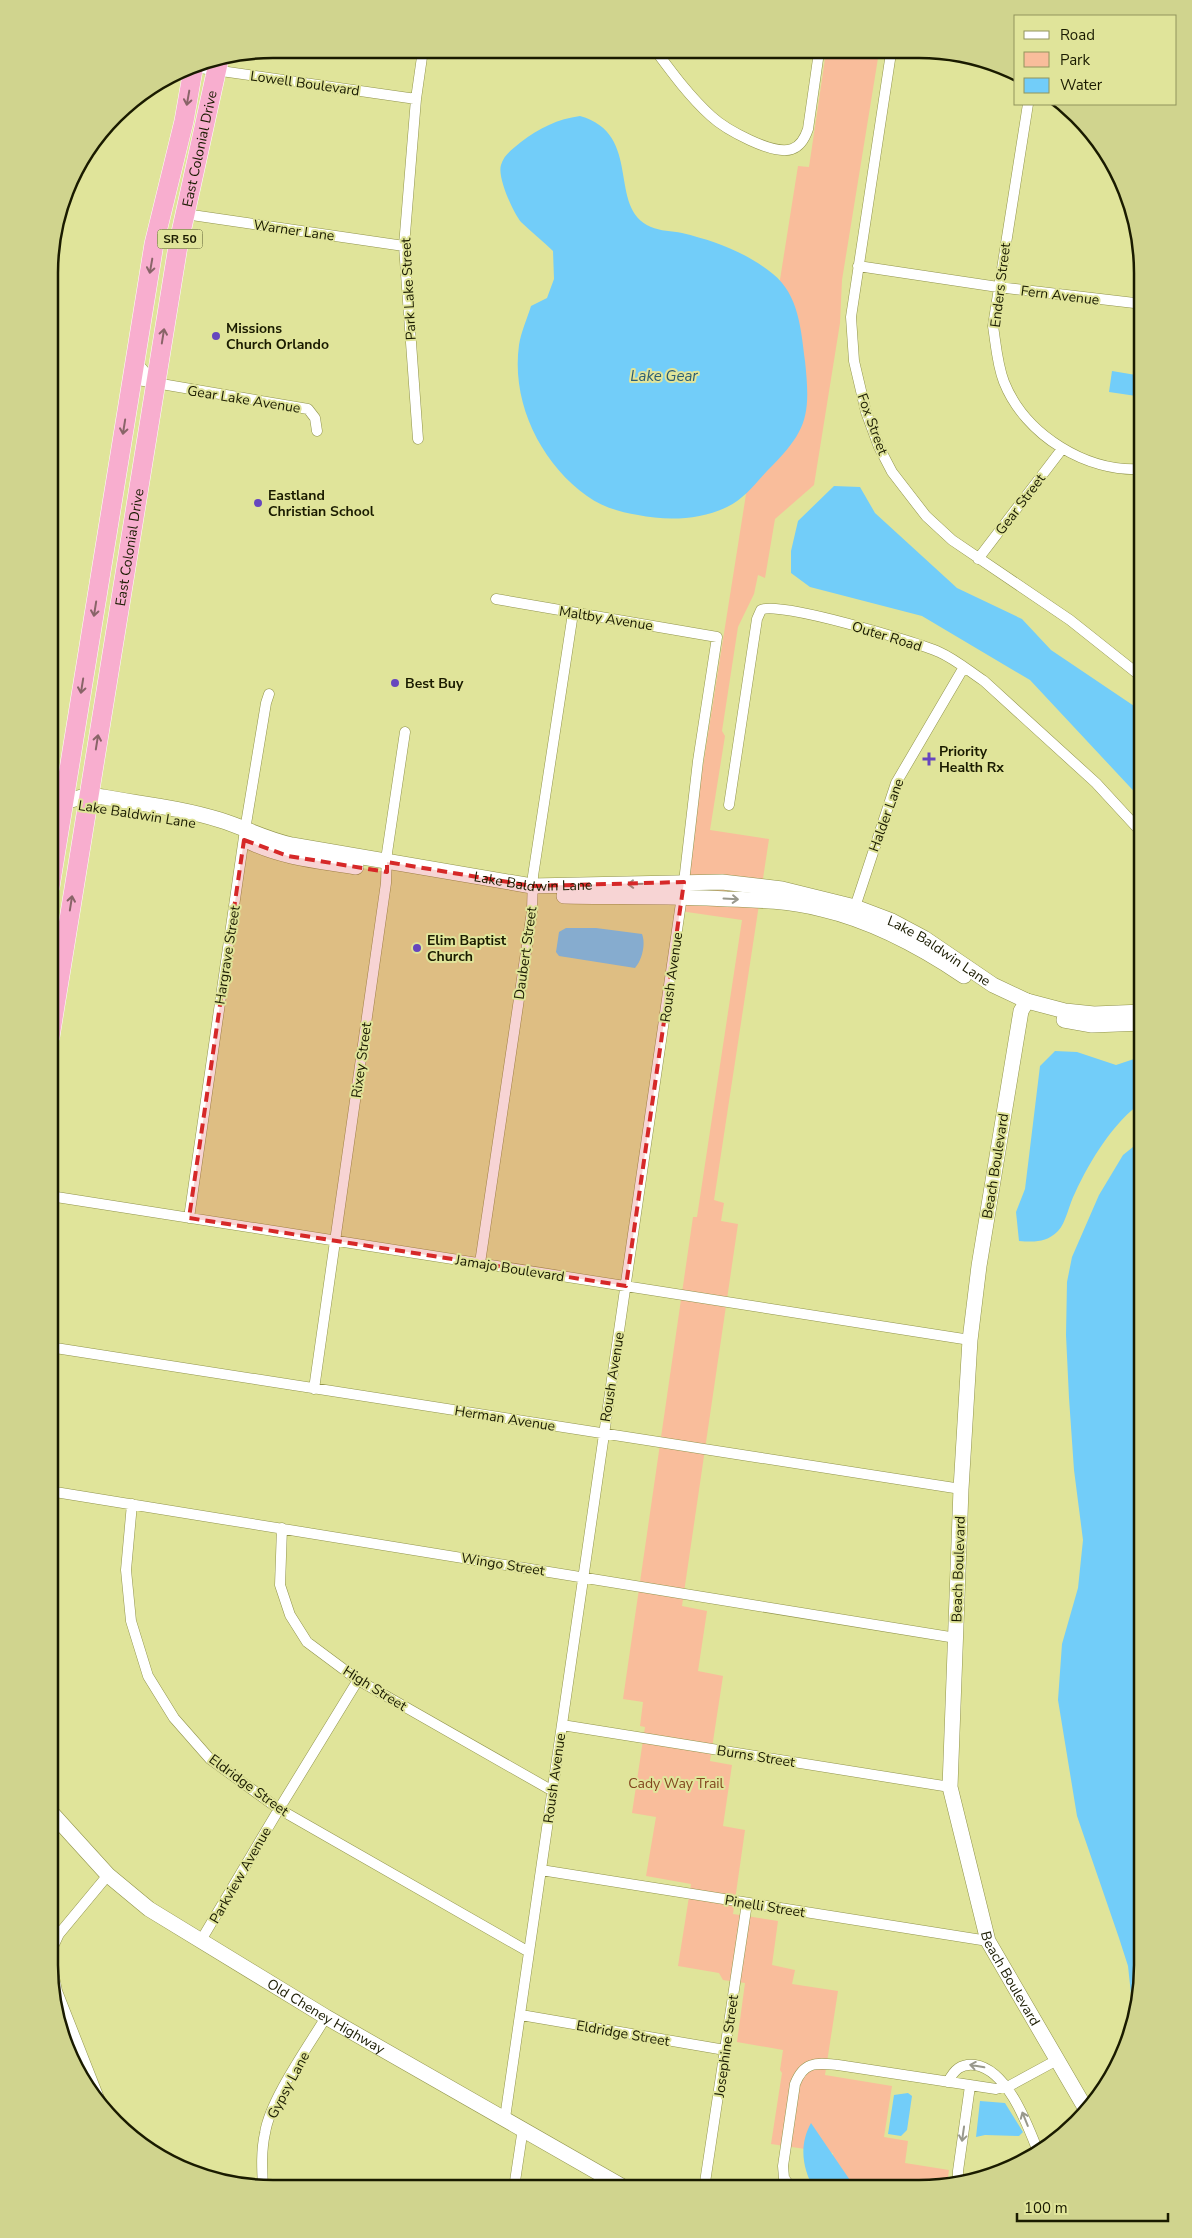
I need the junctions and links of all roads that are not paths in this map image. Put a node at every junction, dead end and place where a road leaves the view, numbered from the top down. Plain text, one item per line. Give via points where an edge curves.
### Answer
1 (424, 58) edge
2 (662, 58) edge
3 (818, 58) edge
4 (890, 58) edge
5 (218, 65) edge
6 (192, 73) edge
7 (416, 99) junction
8 (1028, 105) edge
9 (173, 165) junction
10 (163, 204) junction
11 (184, 214) junction
12 (178, 246) junction
13 (404, 246) junction
14 (858, 266) junction
15 (998, 287) junction
16 (1134, 303) edge
17 (135, 360) junction
18 (132, 379) junction
19 (155, 384) junction
20 (317, 431) dead end
21 (418, 439) dead end
22 (1062, 449) junction
23 (1134, 468) edge
24 (106, 540) junction
25 (978, 558) junction
26 (123, 584) junction
27 (496, 599) dead end
28 (573, 613) junction
29 (717, 637) joint
30 (964, 667) junction
31 (1134, 671) edge
32 (269, 694) dead end
33 (405, 732) dead end
34 (58, 797) edge
35 (88, 800) junction
36 (58, 802) edge
37 (729, 805) dead end
38 (1134, 824) edge
39 (245, 835) junction
40 (387, 867) junction
41 (683, 889) junction
42 (532, 890) junction
43 (854, 912) junction
44 (58, 965) edge
45 (1024, 1006) junction
46 (1134, 1012) edge
47 (1134, 1023) edge
48 (58, 1197) edge
49 (189, 1218) junction
50 (334, 1241) junction
51 (480, 1263) junction
52 (626, 1286) junction
53 (970, 1340) junction
54 (58, 1348) edge
55 (314, 1388) junction
56 (604, 1434) junction
57 (961, 1490) junction
58 (58, 1492) edge
59 (132, 1504) junction
60 (282, 1528) junction
61 (584, 1577) junction
62 (956, 1638) junction
63 (358, 1680) junction
64 (562, 1725) junction
65 (950, 1787) junction
66 (551, 1790) junction
67 (279, 1809) junction
68 (58, 1819) edge
69 (541, 1870) junction
70 (108, 1875) junction
71 (747, 1903) junction
72 (58, 1936) edge
73 (988, 1941) junction
74 (200, 1942) junction
75 (529, 1952) junction
76 (60, 2000) edge
77 (521, 2016) junction
78 (326, 2017) junction
79 (725, 2050) junction
80 (1057, 2060) junction
81 (948, 2082) junction
82 (94, 2085) edge
83 (970, 2086) junction
84 (1005, 2088) junction
85 (1083, 2104) edge
86 (505, 2118) junction
87 (523, 2128) junction
88 (1036, 2146) edge
89 (959, 2176) edge
90 (263, 2180) edge
91 (515, 2180) edge
92 (611, 2180) edge
93 (705, 2180) edge
94 (785, 2180) edge

1 - 7 street, Park Lake Street
2 - 3 street via 712,118 760,144 786,150 799,146 805,138
4 - 14 street, Fox Street
5 - 7 street, Lowell Boulevard
5 - 11 highway, East Colonial Drive / SR 50
6 -> 9 highway, East Colonial Drive / SR 50
7 - 13 street, Park Lake Street
8 - 15 street, Enders Street
9 - 10 highway, East Colonial Drive / SR 50
9 - 11 highway via 177,200
10 - 12 highway via 174,220
10 -> 17 highway, East Colonial Drive / SR 50
11 - 12 highway, East Colonial Drive / SR 50
11 - 13 street, Warner Lane
19 -> 12 highway, East Colonial Drive / SR 50
13 - 21 street, Park Lake Street
14 - 15 street, Fern Avenue
14 - 25 street, Fox Street via 851,317 854,361 866,412 880,447 892,472 926,516
15 - 16 street, Fern Avenue
15 - 22 street, Enders Street via 994,326 996,354 1004,383 1018,407
17 - 18 highway, East Colonial Drive / SR 50
17 - 19 street
18 - 19 street, Gear Lake Avenue
18 -> 24 highway, East Colonial Drive / SR 50
19 - 20 street, Gear Lake Avenue via 308,409 315,418
19 - 26 highway, East Colonial Drive / SR 50
22 - 23 street, Enders Street via 1103,465
22 - 25 street, Gear Street
24 - 26 highway via 112,567
24 -> 34 highway, East Colonial Drive / SR 50
25 - 31 street, Fox Street via 1070,620
35 -> 26 highway, East Colonial Drive / SR 50
27 - 28 street, Maltby Avenue
28 - 29 street, Maltby Avenue
28 - 42 street, Daubert Street
29 - 41 street, Roush Avenue
30 - 37 street, Outer Road via 916,644 814,614 765,608 759,613
30 - 38 street, Outer Road via 984,681 1096,783
30 - 43 street, Halder Lane via 896,783
32 - 39 street, Hargrave Street
33 - 40 street, Rixey Street
35 - 36 street, Lake Baldwin Lane
35 - 39 street, Lake Baldwin Lane
44 -> 35 highway, East Colonial Drive / SR 50
39 - 40 street, Lake Baldwin Lane via 269,851 288,856
39 - 49 street, Hargrave Street
40 - 42 street, Lake Baldwin Lane
40 - 50 street, Rixey Street
41 - 42 street, Lake Baldwin Lane
41 - 43 street, Lake Baldwin Lane via 732,883 782,889
41 - 52 street, Roush Avenue
42 - 51 street, Daubert Street via 532,910
43 - 45 street, Lake Baldwin Lane via 892,921 924,938
45 - 46 street, Lake Baldwin Lane via 1094,1014
45 - 47 street, Lake Baldwin Lane via 1092,1025
45 - 53 street, Beach Boulevard via 979,1266
48 - 49 street, Jamajo Boulevard
49 - 50 street, Jamajo Boulevard
50 - 51 street, Jamajo Boulevard
50 - 55 street, Rixey Street
51 - 52 street, Jamajo Boulevard
52 - 53 street, Jamajo Boulevard
52 - 56 street, Roush Avenue
53 - 57 street, Beach Boulevard
54 - 55 street, Herman Avenue
55 - 56 street, Herman Avenue
56 - 57 street, Herman Avenue
56 - 61 street, Roush Avenue
57 - 62 street, Beach Boulevard
58 - 59 street, Wingo Street
59 - 60 street, Wingo Street
59 - 67 street, Eldridge Street via 126,1570 131,1621 148,1676 174,1718 210,1759
60 - 61 street, Wingo Street
60 - 63 street, High Street via 280,1585 290,1615 306,1642
61 - 62 street, Wingo Street
61 - 64 street, Roush Avenue
62 - 65 street, Beach Boulevard
63 - 66 street, High Street
63 - 67 street, Parkview Avenue
64 - 65 street, Burns Street
64 - 66 street, Roush Avenue
65 - 73 street, Beach Boulevard
66 - 69 street, Roush Avenue
67 - 74 street, Parkview Avenue
67 - 75 street, Eldridge Street
68 - 70 street, Old Cheney Highway
69 - 71 street, Pinelli Street
69 - 75 street, Roush Avenue
70 - 72 street
70 - 74 street, Old Cheney Highway via 149,1909
71 - 73 street, Pinelli Street
71 - 79 street, Josephine Street
73 - 80 street, Beach Boulevard
74 - 78 street, Old Cheney Highway
75 - 77 street, Roush Avenue
76 - 82 street
77 - 79 street, Eldridge Street
77 - 86 street, Roush Avenue
78 - 86 street, Old Cheney Highway
78 - 90 street, Gypsy Lane via 274,2105 265,2132
79 - 93 street, Josephine Street
80 - 84 street
80 - 85 street, Beach Boulevard
81 - 83 street
84 -> 81 street via 993,2072 970,2065 955,2070
81 - 94 street via 838,2064 809,2065 800,2072 794,2084 783,2166
83 - 84 street
83 -> 89 street
88 -> 84 street via 1022,2111
86 - 87 street, Old Cheney Highway
87 - 91 street
87 - 92 street, Old Cheney Highway

